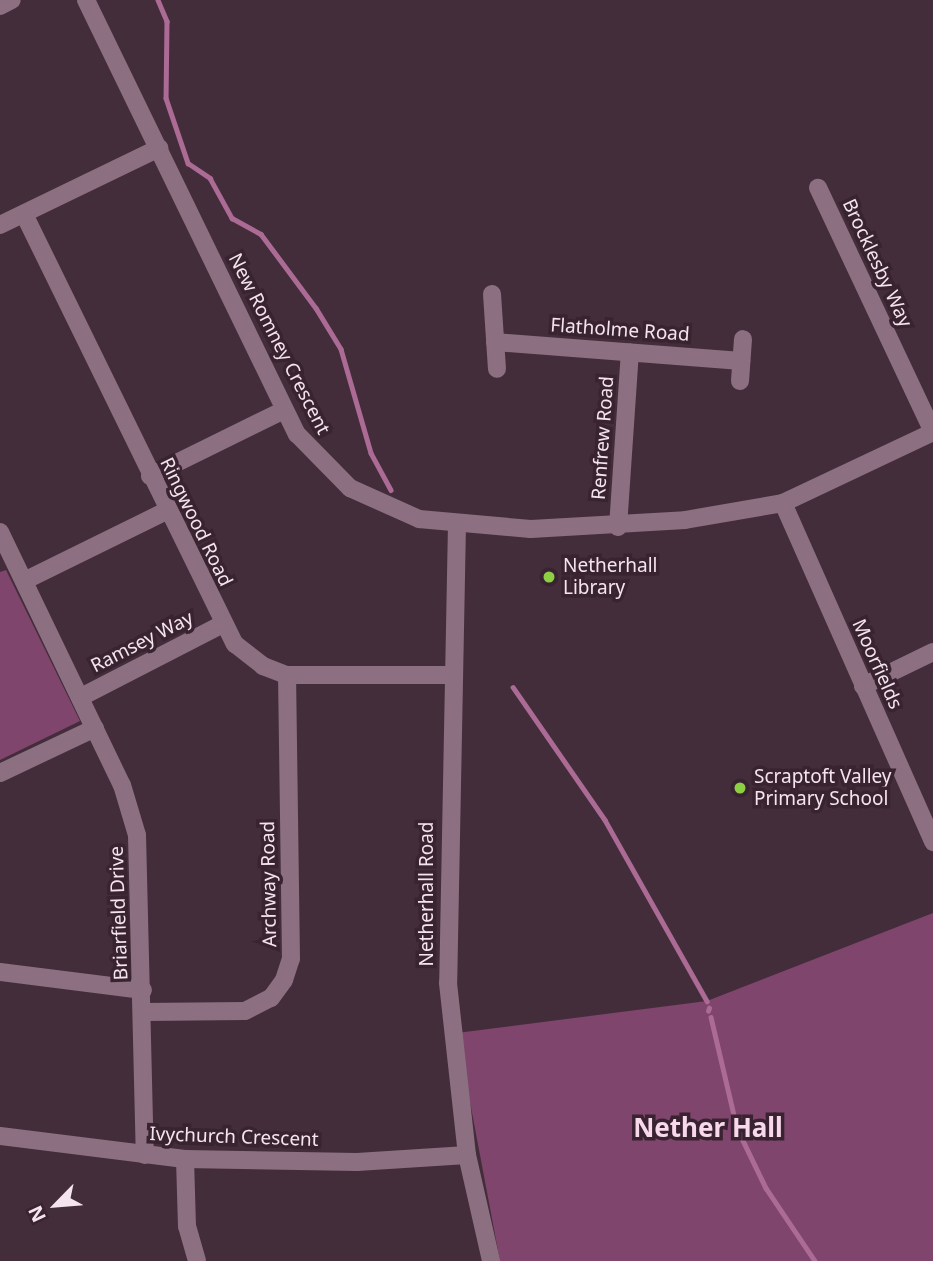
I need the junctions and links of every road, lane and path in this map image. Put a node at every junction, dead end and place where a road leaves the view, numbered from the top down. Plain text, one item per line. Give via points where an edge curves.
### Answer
1 (12, 0) edge
2 (86, 0) edge
3 (0, 6) edge
4 (159, 148) junction
5 (818, 188) dead end
6 (24, 214) junction
7 (0, 225) edge
8 (492, 294) dead end
9 (743, 339) dead end
10 (495, 342) junction
11 (630, 352) junction
12 (741, 360) junction
13 (496, 369) dead end
14 (740, 381) dead end
15 (284, 410) junction
16 (933, 432) edge
17 (150, 475) junction
18 (783, 503) junction
19 (168, 510) junction
20 (457, 524) junction
21 (618, 527) junction
22 (0, 532) edge
23 (6, 560) edge
24 (24, 581) junction
25 (223, 624) junction
26 (933, 652) edge
27 (288, 675) junction
28 (452, 675) junction
29 (863, 686) junction
30 (81, 697) junction
31 (95, 727) junction
32 (0, 773) edge
33 (933, 842) edge
34 (0, 972) edge
35 (143, 990) junction
36 (144, 1012) junction
37 (0, 1136) edge
38 (145, 1155) junction
39 (467, 1156) junction
40 (184, 1159) junction
41 (197, 1261) edge
42 (491, 1261) edge

1 - 3 street
2 - 4 street, New Romney Crescent
4 - 6 street
4 - 15 street, New Romney Crescent
5 - 16 street, Brocklesby Way
6 - 7 street
6 - 17 street, Ringwood Road
8 - 10 street
9 - 12 street
10 - 11 street, Flatholme Road
10 - 13 street
11 - 12 street, Flatholme Road
11 - 21 street, Renfrew Road
12 - 14 street
15 - 17 street
15 - 20 street, New Romney Crescent via 308,450 350,488 401,514
16 - 18 street, New Romney Crescent
17 - 19 street, Ringwood Road
18 - 21 street, New Romney Crescent
18 - 29 street, Moorfields
19 - 24 street
19 - 25 street, Ringwood Road
20 - 21 street, New Romney Crescent
20 - 28 street, Netherhall Road
22 - 23 street, Briarfield Drive
23 - 24 street, Briarfield Drive
24 - 30 street, Briarfield Drive
25 - 27 street, Ringwood Road via 252,660
25 - 30 street, Ramsey Way
26 - 29 street
27 - 28 street, Ringwood Road
27 - 36 street, Archway Road via 291,959 284,980 271,998 245,1011
28 - 39 street, Netherhall Road via 448,983
29 - 33 street, Moorfields
30 - 31 street, Briarfield Drive
31 - 32 street
31 - 35 street, Briarfield Drive via 137,835
34 - 35 street
35 - 36 street, Briarfield Drive
36 - 38 street, Briarfield Drive
37 - 38 street, Ivychurch Crescent
38 - 40 street, Ivychurch Crescent
39 - 40 street, Ivychurch Crescent via 357,1162
39 - 42 street, Netherhall Road
40 - 41 street via 187,1226

